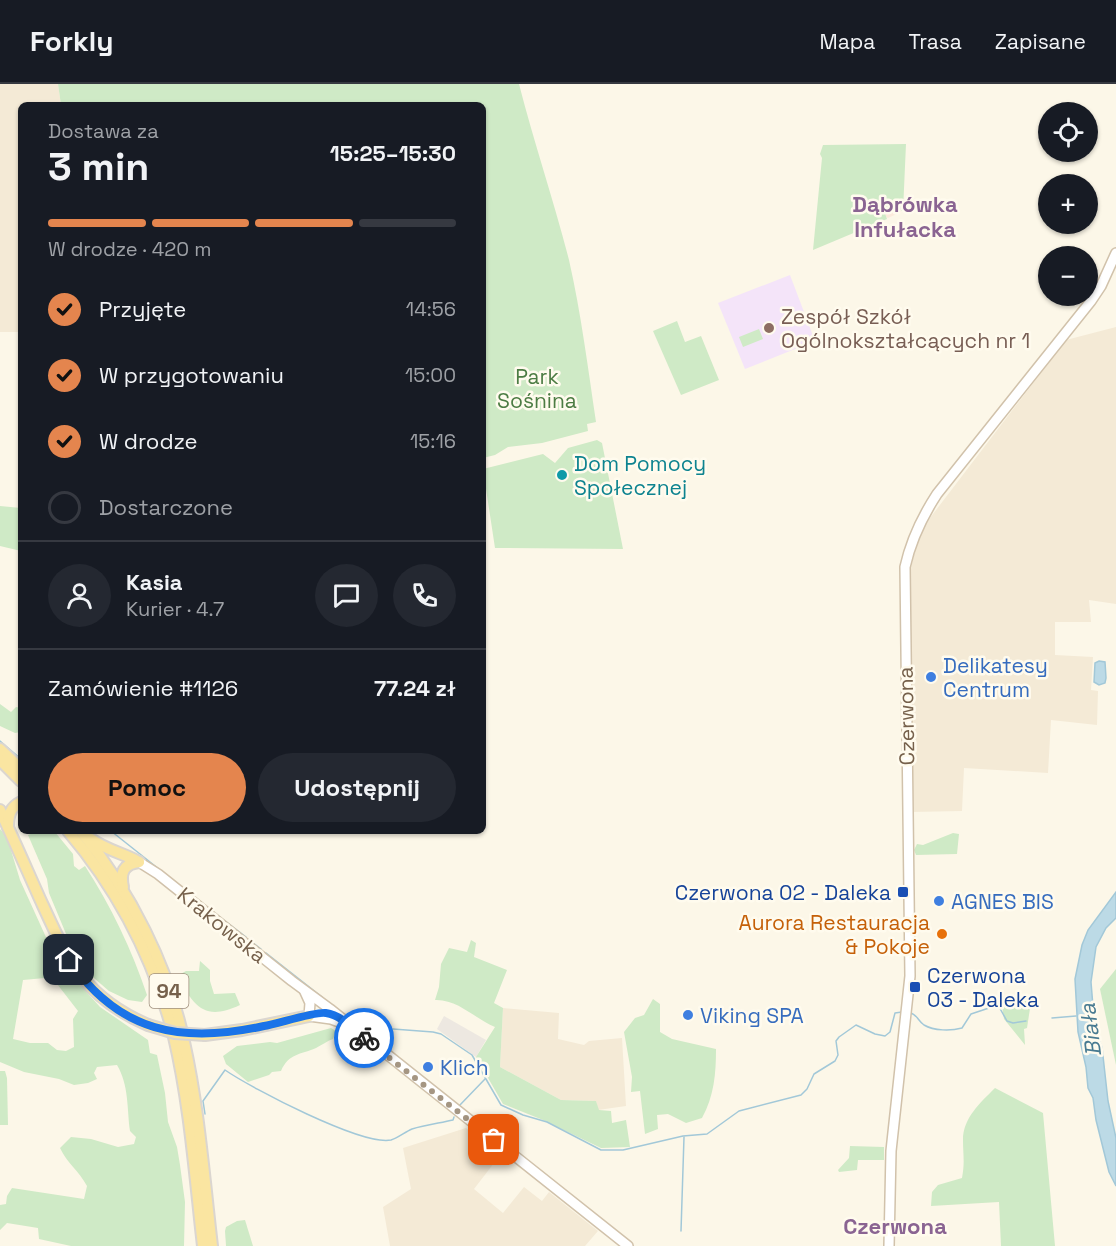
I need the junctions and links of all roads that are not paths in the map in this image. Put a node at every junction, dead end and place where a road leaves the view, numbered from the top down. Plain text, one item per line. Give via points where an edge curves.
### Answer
1 (1116, 253) edge
2 (0, 749) edge
3 (0, 760) edge
4 (18, 766) edge
5 (18, 778) edge
6 (18, 803) edge
7 (0, 810) edge
8 (8, 828) junction
9 (70, 834) edge
10 (83, 834) edge
11 (85, 834) edge
12 (139, 862) junction
13 (129, 901) junction
14 (307, 992) junction
15 (309, 1016) junction
16 (338, 1016) junction
17 (351, 1028) junction
18 (203, 1246) edge
19 (212, 1246) edge
20 (628, 1246) edge
21 (889, 1246) edge

1 - 21 main road, Czerwona via 1091,301 937,494 922,518 906,561 910,950 891,1151
2 - 4 main road
3 - 5 main road
6 - 8 main road via 9,813
7 - 8 main road
8 - 15 main road, bridge via 62,948 76,971 111,1005 148,1025 175,1033 205,1035
9 - 18 main road, 94 via 111,889 135,932 167,1012 182,1083
10 - 13 main road, 94
11 - 12 main road via 101,847
12 - 13 main road via 127,866 122,873
12 - 14 main road, Krakowska
13 - 19 main road, 94 via 155,954 184,1042
14 - 15 main road via 315,1006
14 - 16 main road, Krakowska
15 - 16 main road via 322,1012
15 - 17 main road, Krakowska via 331,1019
16 - 17 main road, Krakowska
17 - 20 main road, Krakowska

